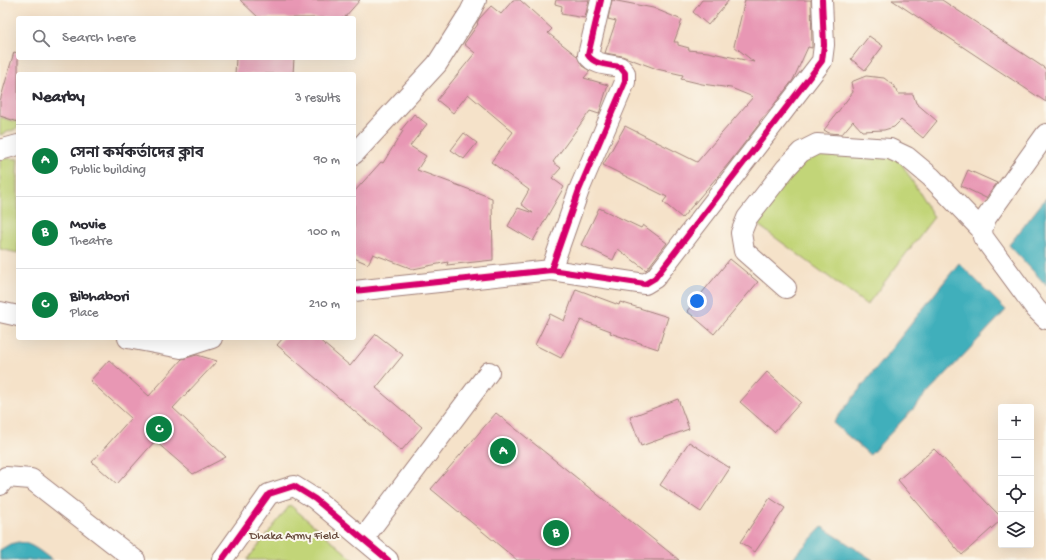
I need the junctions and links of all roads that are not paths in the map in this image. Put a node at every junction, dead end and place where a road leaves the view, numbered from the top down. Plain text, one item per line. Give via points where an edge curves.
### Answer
1 (476, 0) edge
2 (601, 0) edge
3 (822, 0) edge
4 (1046, 134) edge
5 (16, 146) edge
6 (0, 150) edge
7 (356, 152) edge
8 (982, 230) junction
9 (551, 270) junction
10 (786, 288) dead end
11 (356, 291) edge
12 (0, 312) edge
13 (16, 316) edge
14 (1046, 319) edge
15 (151, 340) edge
16 (201, 340) edge
17 (185, 343) edge
18 (489, 372) dead end
19 (0, 485) edge
20 (363, 540) junction
21 (135, 560) edge
22 (222, 560) edge
23 (388, 560) edge

1 - 7 street via 437,64
2 - 9 street via 588,55 594,62 620,66 625,73 625,82 579,190
3 - 9 street via 822,61 655,278 645,284
4 - 8 street via 986,218
5 - 6 street
8 - 10 street via 931,177 907,157 890,149 817,144 801,152 786,168 747,218 741,233 744,251
8 - 14 street via 983,237
9 - 11 street
12 - 13 street
15 - 17 street
16 - 17 street
18 - 20 street
19 - 21 street via 6,477 31,479
20 - 22 street via 315,499 294,486 269,494
20 - 23 street

